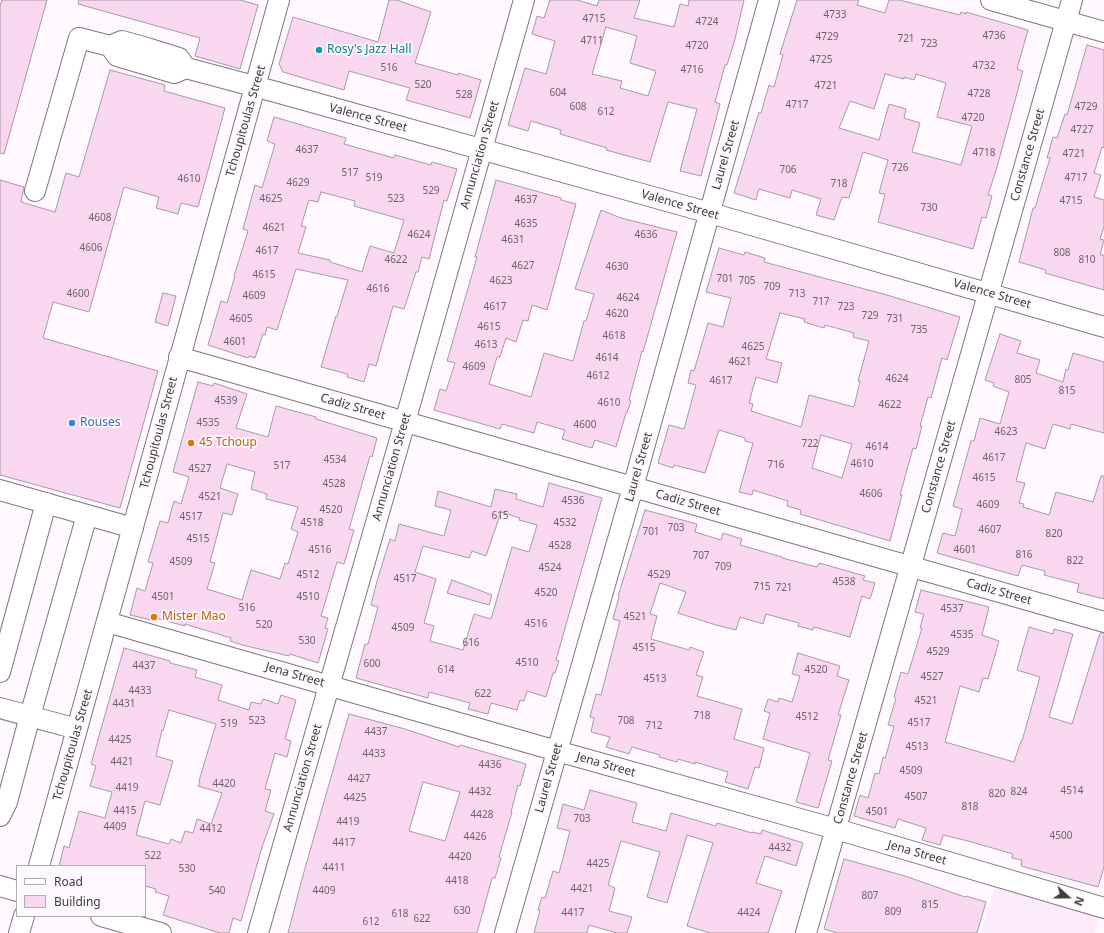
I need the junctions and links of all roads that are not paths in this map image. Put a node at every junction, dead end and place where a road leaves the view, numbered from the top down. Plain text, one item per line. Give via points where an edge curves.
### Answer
1 (279, 0) edge
2 (524, 0) edge
3 (770, 0) edge
4 (991, 0) edge
5 (1072, 0) edge
6 (1066, 22) junction
7 (1104, 32) edge
8 (256, 87) junction
9 (482, 149) junction
10 (35, 191) dead end
11 (710, 213) junction
12 (989, 293) junction
13 (1104, 327) edge
14 (179, 357) junction
15 (405, 422) junction
16 (634, 487) junction
17 (1, 494) edge
18 (46, 503) junction
19 (87, 515) junction
20 (133, 528) junction
21 (911, 566) junction
22 (107, 622) junction
23 (1104, 622) edge
24 (0, 672) edge
25 (329, 685) junction
26 (0, 708) edge
27 (30, 716) junction
28 (77, 729) junction
29 (557, 751) junction
30 (0, 816) edge
31 (836, 829) junction
32 (39, 865) edge
33 (0, 886) edge
34 (16, 891) edge
35 (1104, 908) edge
36 (24, 917) edge
37 (105, 917) edge
38 (19, 933) edge
39 (161, 933) edge
40 (258, 933) edge
41 (505, 933) edge
42 (806, 933) edge

1 - 8 street, Tchoupitoulas Street
2 - 9 street, Annunciation Street
3 - 11 street, Laurel Street
4 - 6 street
5 - 6 street, Constance Street
6 - 7 street
6 - 12 street, Constance Street
8 - 9 street, Valence Street
8 - 10 street, Valence Street via 186,68 179,58 122,41 110,46 79,38
8 - 14 street, Tchoupitoulas Street
9 - 11 street, Valence Street
9 - 15 street, Annunciation Street
11 - 12 street, Valence Street
11 - 16 street, Laurel Street
12 - 13 street, Valence Street
12 - 21 street, Constance Street
14 - 15 street, Cadiz Street
14 - 20 street, Tchoupitoulas Street
15 - 16 street, Cadiz Street
15 - 25 street, Annunciation Street
16 - 21 street, Cadiz Street
16 - 29 street, Laurel Street
17 - 18 street
18 - 19 street
18 - 24 street
19 - 20 street
19 - 27 street
20 - 22 street, Tchoupitoulas Street
21 - 23 street, Cadiz Street
21 - 31 street, Constance Street
22 - 25 street, Jena Street
22 - 28 street, Tchoupitoulas Street
25 - 29 street, Jena Street
25 - 40 street, Annunciation Street
26 - 27 street
27 - 28 street
27 - 30 street via 7,802
28 - 32 street, Tchoupitoulas Street
29 - 31 street, Jena Street
29 - 41 street, Laurel Street
31 - 35 street, Jena Street
31 - 42 street, Constance Street
33 - 34 street
36 - 38 street
37 - 39 street

